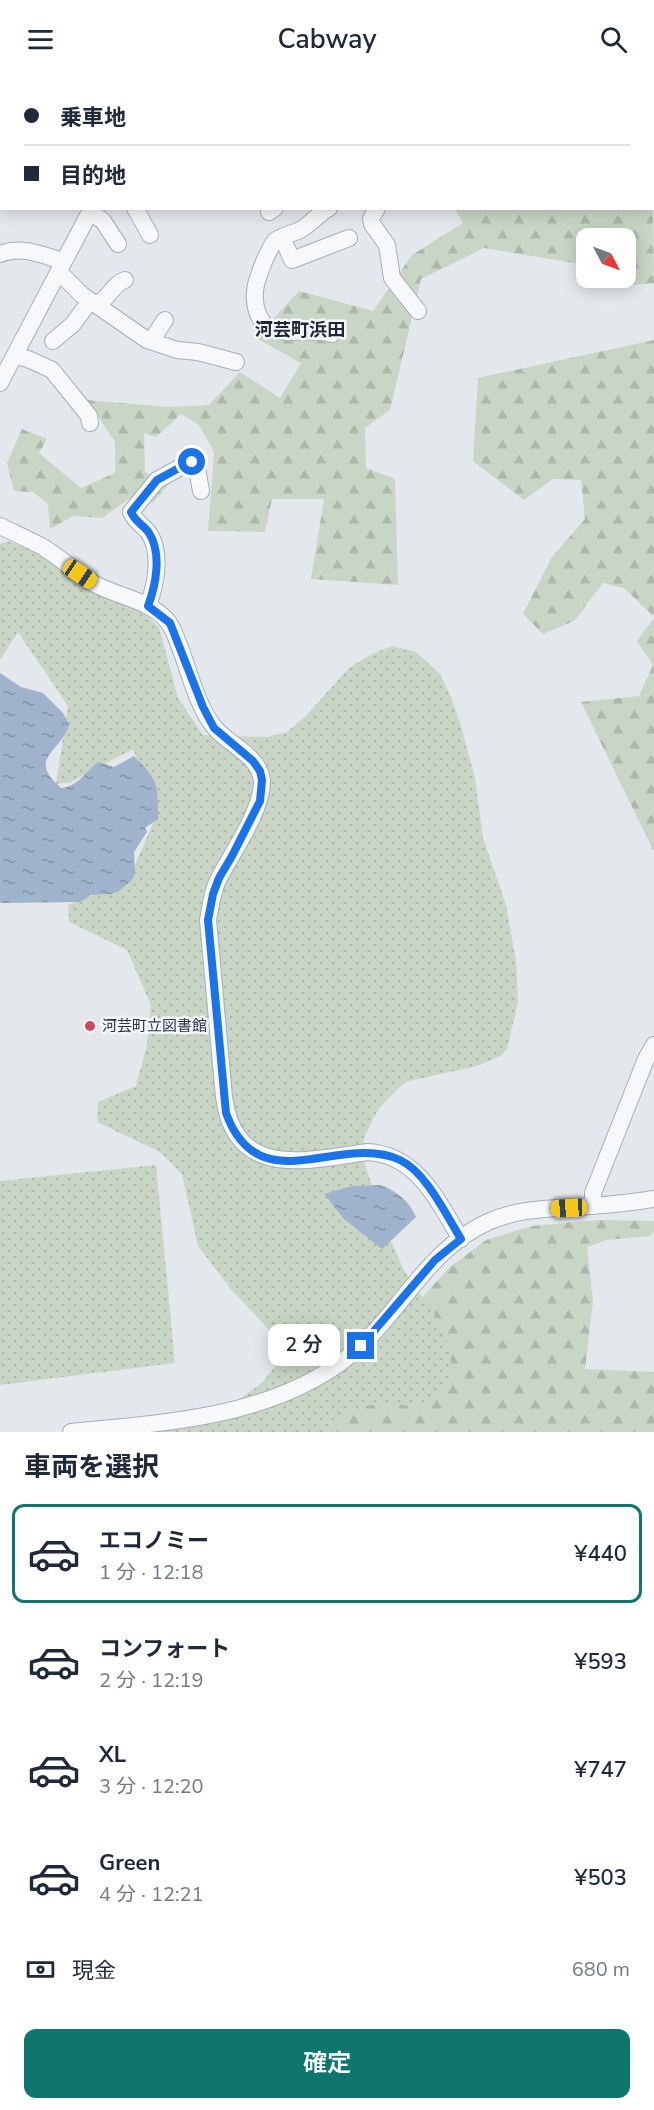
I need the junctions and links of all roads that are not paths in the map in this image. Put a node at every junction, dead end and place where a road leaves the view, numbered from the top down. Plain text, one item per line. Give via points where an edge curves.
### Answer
1 (92, 210) edge
2 (136, 210) edge
3 (322, 210) edge
4 (377, 210) edge
5 (150, 236) dead end
6 (282, 237) junction
7 (349, 238) dead end
8 (118, 244) dead end
9 (0, 254) edge
10 (58, 266) junction
11 (124, 280) dead end
12 (93, 303) junction
13 (418, 311) dead end
14 (165, 320) dead end
15 (332, 334) dead end
16 (53, 341) dead end
17 (151, 341) junction
18 (15, 356) junction
19 (236, 362) dead end
20 (0, 383) edge
21 (90, 423) dead end
22 (201, 491) dead end
23 (0, 526) edge
24 (148, 606) junction
25 (654, 1045) edge
26 (654, 1199) edge
27 (593, 1206) junction
28 (461, 1239) junction
29 (71, 1432) edge

1 - 8 street
1 - 10 street
2 - 5 street
3 - 6 street via 299,231
4 - 13 street via 372,224 387,245 392,278
6 - 7 street via 292,260
6 - 15 street via 272,246 256,281 255,302 261,321 273,330
9 - 10 street via 25,251
10 - 12 street via 73,287
10 - 18 street
11 - 12 street via 104,301
12 - 16 street
12 - 17 street
14 - 17 street
17 - 19 street
18 - 20 street
18 - 21 street via 52,370 89,416
22 - 24 street via 196,463 190,462 157,480 131,512 148,531 156,548 155,588
23 - 24 street via 41,546 94,584
24 - 28 street via 170,623 214,728 253,761 262,780 260,801 219,878 208,920 226,1113 232,1128 251,1150 277,1161 368,1152 401,1160 424,1182
25 - 27 street via 593,1193
26 - 27 street
27 - 28 street via 517,1212 487,1222
28 - 29 street via 435,1260 361,1346 298,1388 211,1414

